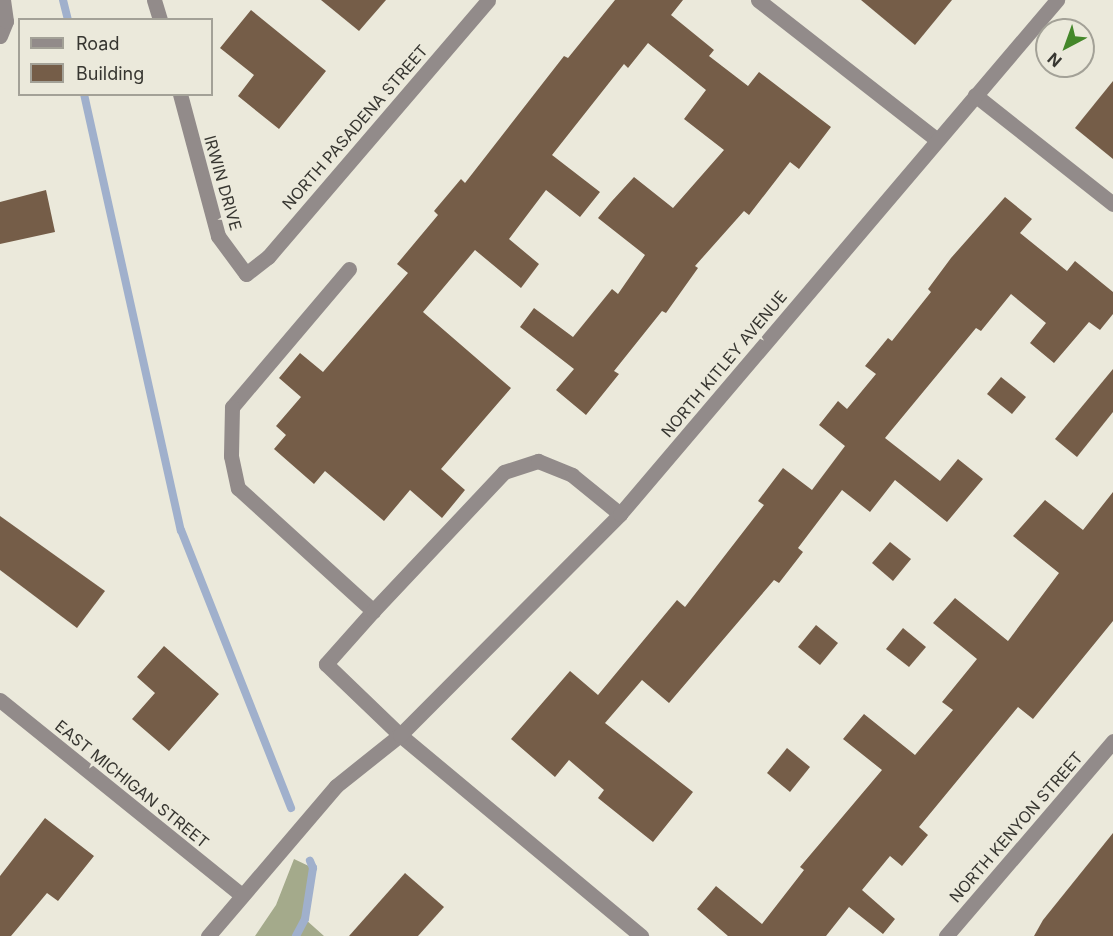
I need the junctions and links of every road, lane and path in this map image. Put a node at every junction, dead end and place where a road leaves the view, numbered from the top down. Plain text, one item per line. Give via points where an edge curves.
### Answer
1 (3, 0) edge
2 (154, 0) edge
3 (488, 0) edge
4 (758, 0) edge
5 (1057, 0) edge
6 (159, 18) edge
7 (0, 36) edge
8 (975, 95) junction
9 (181, 96) edge
10 (937, 140) junction
11 (1113, 204) edge
12 (349, 269) dead end
13 (246, 274) joint
14 (620, 514) junction
15 (373, 610) junction
16 (0, 700) edge
17 (400, 735) junction
18 (1113, 741) edge
19 (242, 895) junction
20 (954, 933) edge
21 (208, 936) edge
22 (641, 936) edge

1 - 7 street via 6,21
2 - 6 street
3 - 13 street, NORTH PASADENA STREET via 268,256
4 - 10 street
5 - 8 street, NORTH KITLEY AVENUE
8 - 10 street, NORTH KITLEY AVENUE
8 - 11 street
9 - 13 street, IRWIN DRIVE via 218,236
10 - 14 street, NORTH KITLEY AVENUE
12 - 15 street via 232,407 231,456 238,488
14 - 15 street via 572,475 538,461 504,472
14 - 17 street, NORTH KITLEY AVENUE
15 - 17 street via 326,664
16 - 19 street, EAST MICHIGAN STREET
17 - 19 street, NORTH KITLEY AVENUE via 336,786
17 - 22 street
18 - 20 street, NORTH KENYON STREET
19 - 21 street, NORTH KITLEY AVENUE

